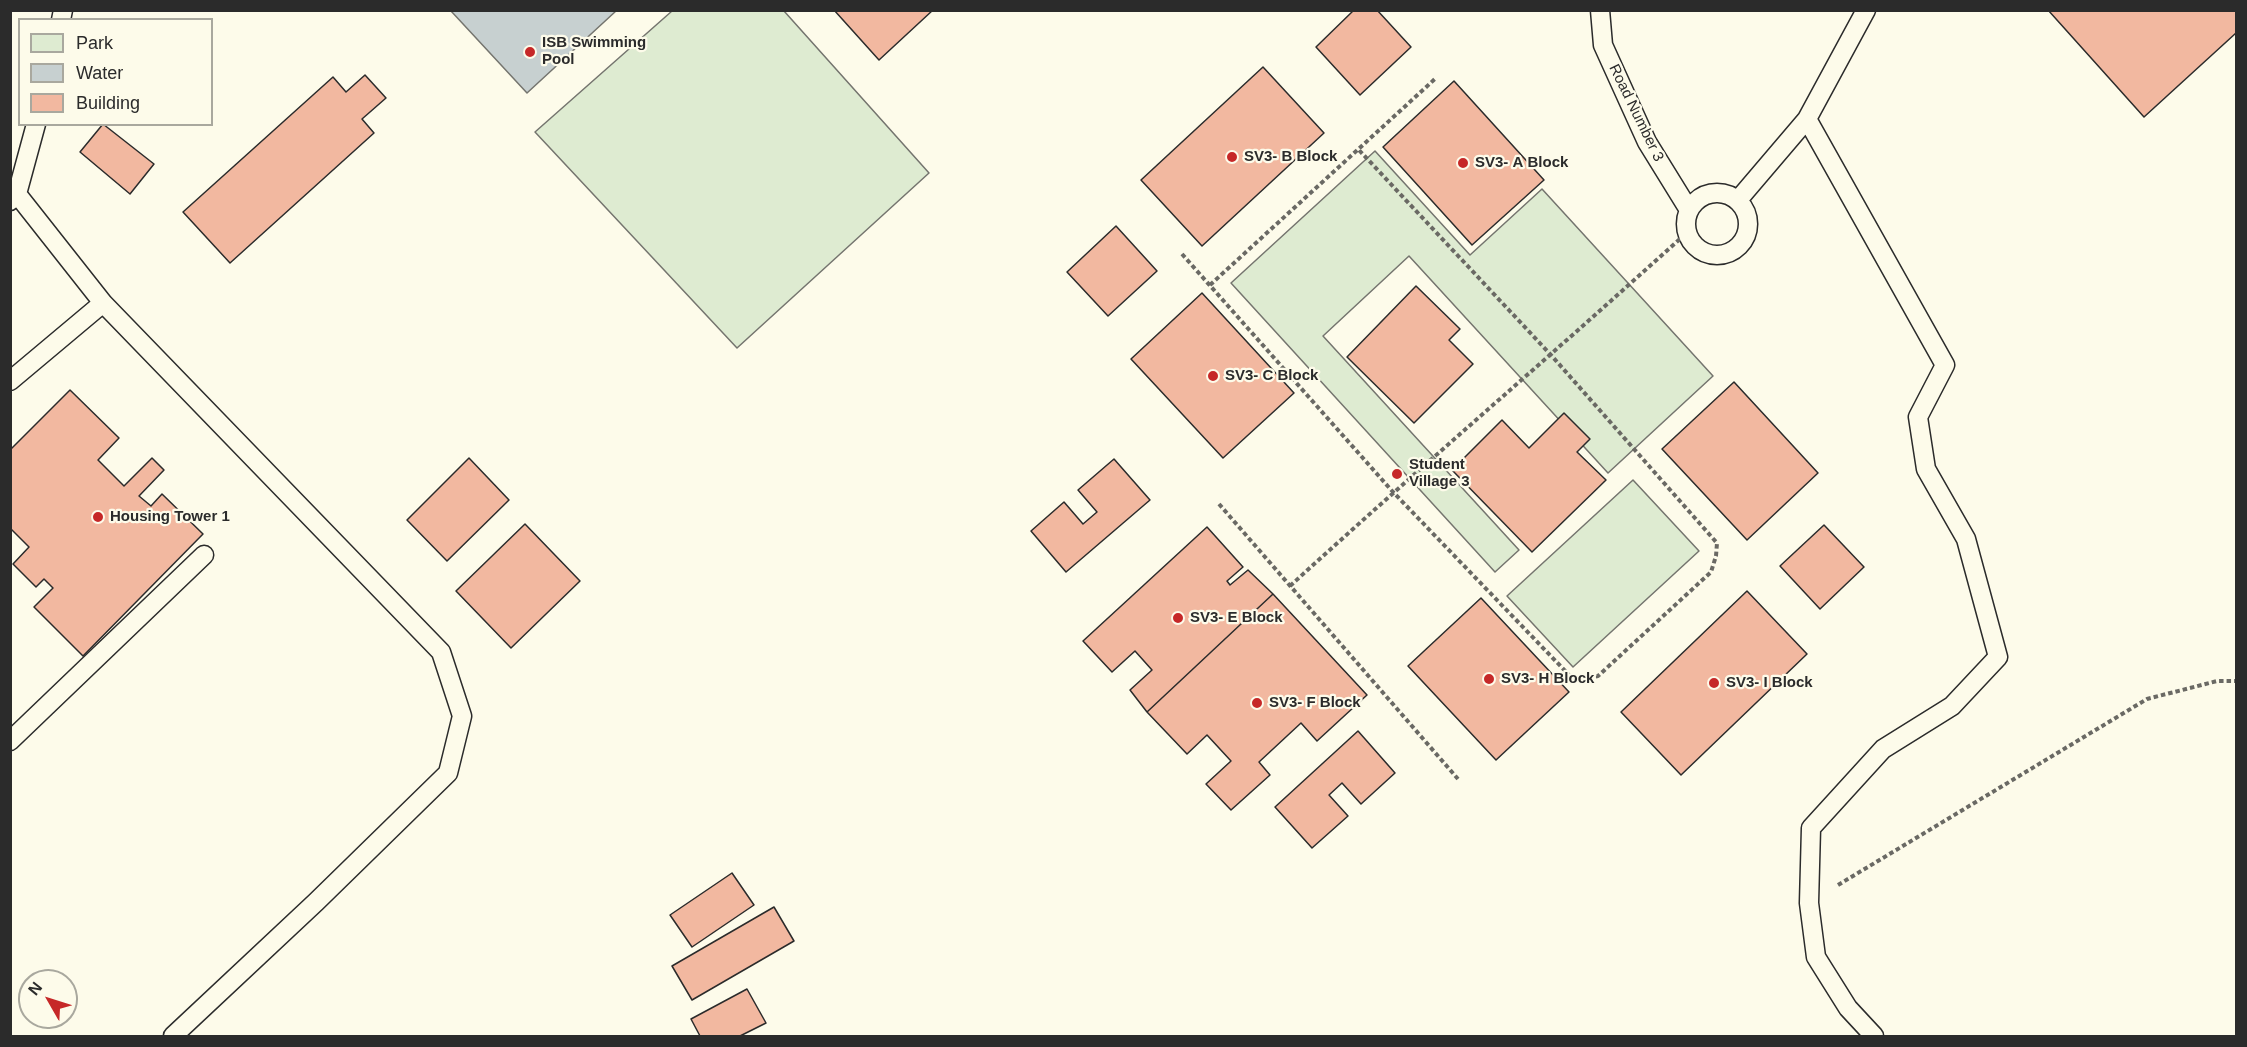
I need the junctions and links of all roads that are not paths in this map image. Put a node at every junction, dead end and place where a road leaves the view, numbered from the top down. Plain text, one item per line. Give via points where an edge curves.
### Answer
1 (1600, 10) edge
2 (1866, 10) edge
3 (1807, 119) junction
4 (35, 126) edge
5 (14, 197) edge
6 (1738, 200) junction
7 (1689, 210) junction
8 (103, 303) junction
9 (10, 381) edge
10 (204, 555) dead end
11 (10, 741) edge
12 (173, 1036) edge
13 (1874, 1036) edge

1 - 7 lane, Road Number 3 via 1603,45 1647,142
2 - 3 lane
3 - 6 lane
3 - 13 lane via 1945,365 1918,417 1926,469 1966,539 1998,657 1952,706 1882,749 1811,828 1809,903 1816,957 1848,1008
4 - 5 lane
5 - 8 lane
6 - 7 lane via 1729,194 1706,194
6 - 7 lane via 1749,224 1746,237 1728,254 1714,256 1692,243 1687,233
8 - 9 lane
8 - 12 lane via 441,652 462,716 448,773
10 - 11 lane

